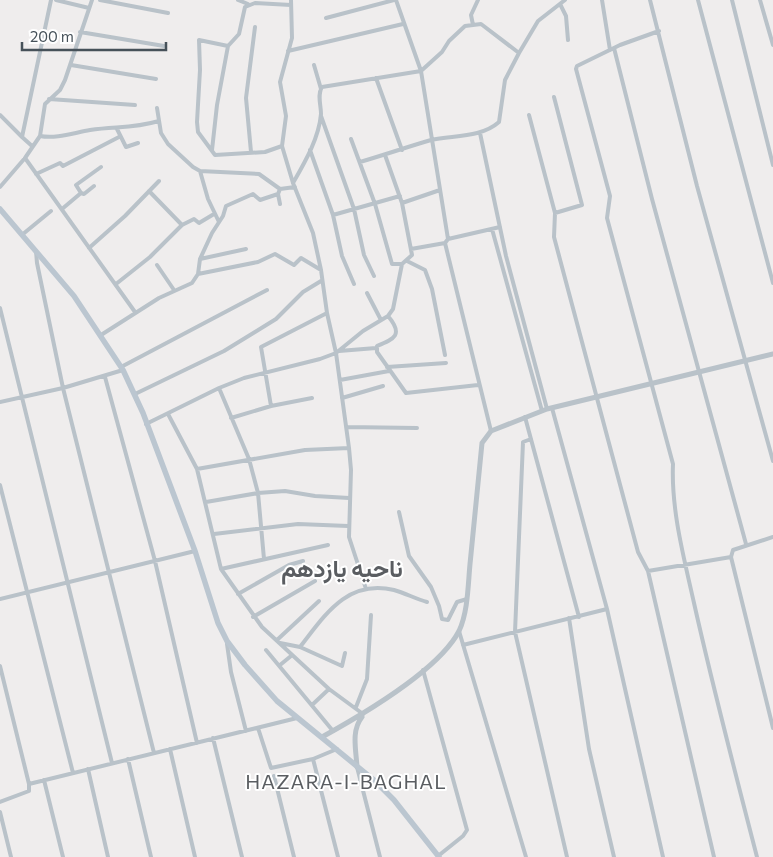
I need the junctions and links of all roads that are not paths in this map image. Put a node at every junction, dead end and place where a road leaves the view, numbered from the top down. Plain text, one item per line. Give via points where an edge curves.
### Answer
1 (52, 0) edge
2 (56, 0) edge
3 (92, 0) edge
4 (100, 0) edge
5 (238, 0) edge
6 (395, 0) edge
7 (565, 0) edge
8 (602, 0) edge
9 (650, 0) edge
10 (698, 0) edge
11 (732, 0) edge
12 (760, 0) edge
13 (477, 1) edge
14 (291, 3) edge
15 (248, 4) junction
16 (560, 4) junction
17 (89, 8) junction
18 (168, 13) dead end
19 (326, 18) dead end
20 (403, 24) junction
21 (474, 25) junction
22 (255, 28) dead end
23 (659, 31) junction
24 (80, 32) junction
25 (568, 40) dead end
26 (164, 46) dead end
27 (228, 46) junction
28 (773, 46) edge
29 (612, 49) junction
30 (288, 51) junction
31 (519, 53) junction
32 (71, 65) junction
33 (314, 65) dead end
34 (421, 71) junction
35 (376, 78) junction
36 (156, 79) dead end
37 (321, 89) junction
38 (554, 97) dead end
39 (49, 99) junction
40 (135, 105) dead end
41 (157, 108) dead end
42 (0, 114) edge
43 (321, 114) junction
44 (529, 115) dead end
45 (159, 120) junction
46 (117, 129) junction
47 (480, 133) junction
48 (40, 136) junction
49 (119, 137) junction
50 (22, 138) junction
51 (351, 139) dead end
52 (432, 140) junction
53 (138, 143) dead end
54 (32, 146) junction
55 (282, 146) junction
56 (310, 150) junction
57 (402, 150) junction
58 (212, 151) junction
59 (251, 152) junction
60 (385, 155) junction
61 (26, 158) junction
62 (360, 162) junction
63 (773, 165) edge
64 (101, 167) dead end
65 (200, 171) junction
66 (36, 174) junction
67 (159, 181) dead end
68 (294, 185) junction
69 (94, 186) dead end
70 (0, 187) edge
71 (280, 189) junction
72 (440, 190) junction
73 (149, 191) junction
74 (81, 193) junction
75 (278, 194) junction
76 (400, 196) junction
77 (402, 203) junction
78 (280, 204) dead end
79 (375, 204) junction
80 (354, 209) junction
81 (1, 210) edge
82 (62, 210) junction
83 (51, 211) dead end
84 (554, 213) junction
85 (214, 214) junction
86 (333, 215) junction
87 (219, 222) junction
88 (182, 225) junction
89 (500, 227) junction
90 (492, 229) junction
91 (23, 234) junction
92 (448, 239) junction
93 (445, 243) junction
94 (36, 248) junction
95 (89, 248) junction
96 (411, 249) junction
97 (246, 250) dead end
98 (200, 259) junction
99 (405, 263) junction
100 (157, 265) dead end
101 (321, 270) junction
102 (198, 274) junction
103 (374, 276) dead end
104 (321, 281) junction
105 (773, 283) edge
106 (116, 284) junction
107 (354, 284) dead end
108 (174, 290) junction
109 (267, 290) dead end
110 (367, 293) dead end
111 (0, 308) edge
112 (135, 312) junction
113 (327, 313) junction
114 (522, 315) junction
115 (388, 316) junction
116 (515, 316) junction
117 (381, 320) junction
118 (101, 335) junction
119 (376, 348) junction
120 (337, 352) junction
121 (773, 354) edge
122 (445, 355) dead end
123 (745, 361) junction
124 (446, 363) dead end
125 (122, 369) junction
126 (388, 369) junction
127 (267, 372) junction
128 (699, 372) junction
129 (105, 377) junction
130 (340, 380) junction
131 (478, 385) junction
132 (651, 385) junction
133 (382, 386) dead end
134 (63, 388) junction
135 (219, 388) junction
136 (135, 394) junction
137 (21, 397) junction
138 (598, 397) junction
139 (312, 398) dead end
140 (342, 398) junction
141 (0, 402) edge
142 (271, 406) junction
143 (547, 410) junction
144 (168, 414) junction
145 (525, 417) junction
146 (231, 418) junction
147 (146, 424) junction
148 (346, 427) junction
149 (417, 428) dead end
150 (491, 431) junction
151 (531, 439) junction
152 (349, 448) junction
153 (249, 459) junction
154 (773, 461) edge
155 (197, 469) junction
156 (0, 485) edge
157 (258, 492) junction
158 (348, 498) junction
159 (206, 502) junction
160 (399, 512) dead end
161 (348, 526) junction
162 (260, 528) junction
163 (214, 534) junction
164 (773, 538) edge
165 (746, 544) junction
166 (328, 545) dead end
167 (195, 552) junction
168 (732, 557) junction
169 (264, 559) junction
170 (154, 561) junction
171 (303, 561) dead end
172 (686, 565) junction
173 (221, 569) junction
174 (110, 571) junction
175 (648, 571) junction
176 (314, 581) dead end
177 (67, 582) junction
178 (366, 589) junction
179 (26, 593) junction
180 (238, 594) junction
181 (0, 599) edge
182 (466, 599) junction
183 (319, 601) dead end
184 (427, 602) dead end
185 (607, 609) junction
186 (371, 615) dead end
187 (253, 617) junction
188 (579, 617) junction
189 (569, 618) junction
190 (459, 631) junction
191 (515, 632) junction
192 (227, 641) junction
193 (279, 642) junction
194 (463, 644) junction
195 (300, 647) junction
196 (266, 650) dead end
197 (345, 653) dead end
198 (291, 656) junction
199 (280, 665) junction
200 (0, 666) edge
201 (423, 670) junction
202 (329, 689) junction
203 (312, 705) junction
204 (356, 707) junction
205 (363, 714) junction
206 (297, 718) junction
207 (258, 728) junction
208 (773, 728) edge
209 (246, 731) junction
210 (333, 731) junction
211 (322, 737) junction
212 (214, 738) junction
213 (197, 743) junction
214 (170, 749) junction
215 (337, 749) junction
216 (154, 753) junction
217 (128, 759) junction
218 (314, 759) junction
219 (112, 764) junction
220 (357, 766) junction
221 (88, 769) junction
222 (73, 773) junction
223 (274, 776) dead end
224 (44, 780) junction
225 (29, 784) junction
226 (0, 802) edge
227 (0, 812) edge
228 (11, 857) edge
229 (62, 857) edge
230 (108, 857) edge
231 (151, 857) edge
232 (196, 857) edge
233 (242, 857) edge
234 (294, 857) edge
235 (338, 857) edge
236 (380, 857) edge
237 (438, 857) edge
238 (526, 857) edge
239 (567, 857) edge
240 (614, 857) edge
241 (663, 857) edge
242 (714, 857) edge
243 (757, 857) edge

1 - 50 street
2 - 17 street
3 - 17 street
4 - 18 street
5 - 15 street
6 - 19 street
6 - 20 street
7 - 16 street
8 - 29 street
9 - 23 street
10 - 105 street
11 - 63 street
12 - 28 street
13 - 21 street via 471,15
14 - 15 street
14 - 30 street via 292,38
15 - 27 street via 239,34
16 - 25 street via 566,16
16 - 31 street via 538,21
17 - 24 street
20 - 30 street
20 - 34 street
21 - 31 street via 481,24 491,30
21 - 34 street via 465,26
22 - 59 street via 246,98
23 - 29 street
23 - 123 street
24 - 26 street
24 - 32 street
27 - 58 street
27 - 58 street via 201,39 198,43 200,70 196,122 198,132
29 - 128 street
29 - 132 street via 576,69 610,196 607,218
30 - 55 street via 280,82 286,116
31 - 47 street via 505,80 499,122
32 - 36 street
32 - 39 street via 60,90
33 - 37 street
34 - 35 street
34 - 52 street
35 - 37 street
35 - 57 street
37 - 43 street
38 - 84 street via 582,202 580,206
39 - 40 street
39 - 48 street via 45,104
41 - 45 street
42 - 50 street
43 - 56 street
43 - 80 street
44 - 84 street
45 - 46 street via 143,126
45 - 65 street via 161,133 168,144
46 - 48 street via 49,138
46 - 49 street
47 - 52 street
47 - 89 street
48 - 54 street
49 - 53 street via 126,147
49 - 66 street via 64,166 60,163
50 - 54 street
51 - 62 street
52 - 57 street
52 - 72 street
54 - 61 street
55 - 59 street
55 - 68 street
56 - 68 street
56 - 86 street
57 - 60 street
58 - 59 street via 215,155
60 - 62 street
60 - 76 street
61 - 66 street
61 - 70 street
62 - 79 street
64 - 74 street via 76,185
65 - 71 street via 258,174
65 - 85 street
66 - 82 street
67 - 73 street
68 - 71 street
68 - 101 street via 313,233
69 - 74 street
71 - 75 street
72 - 77 street
72 - 92 street
73 - 88 street
73 - 95 street
74 - 82 street
75 - 78 street
75 - 87 street via 260,200 253,194 235,201 224,208
76 - 77 street
76 - 79 street
77 - 96 street
79 - 80 street
79 - 99 street via 392,264
80 - 86 street
80 - 103 street via 359,239
81 - 91 main road
82 - 95 street
83 - 91 street
84 - 138 street via 554,238
85 - 87 street
85 - 88 street via 199,223 194,220
86 - 107 street via 342,256
87 - 98 street
88 - 106 street via 150,257
89 - 90 street
89 - 114 street
90 - 92 street
90 - 116 street
91 - 94 main road
92 - 93 street
93 - 96 street
93 - 131 street
94 - 118 main road
94 - 134 street
95 - 106 street
96 - 99 street via 412,255
97 - 98 street
98 - 102 street
99 - 115 street via 393,309
99 - 122 street via 425,270
100 - 108 street
101 - 102 street via 301,258 294,265 275,254 258,262
101 - 104 street
102 - 108 street via 192,283
104 - 113 street
104 - 136 street via 303,292 276,320 224,351
106 - 112 street
108 - 112 street
109 - 125 street
110 - 117 street
111 - 137 street
112 - 118 street
113 - 120 street
113 - 127 street via 261,347
114 - 116 street
114 - 143 street
115 - 117 street
115 - 119 street via 396,336
116 - 143 street
117 - 120 street
118 - 125 main road
119 - 120 street
119 - 126 street
120 - 127 street
120 - 130 street
121 - 123 street
123 - 128 street
123 - 154 street
124 - 126 street
125 - 129 street
125 - 136 main road
126 - 130 street
126 - 131 street via 406,393
127 - 135 street
127 - 142 street
128 - 132 street
128 - 165 street
129 - 134 street
129 - 170 street
130 - 140 street
131 - 150 street
132 - 138 street
132 - 172 street via 673,464 674,499
133 - 140 street
134 - 137 street
134 - 174 street
135 - 144 street
135 - 146 street
136 - 147 main road
137 - 141 street
137 - 177 street
138 - 143 street
138 - 175 street via 638,552
139 - 142 street
140 - 148 street
142 - 146 street
143 - 145 street
143 - 185 street
144 - 147 street
144 - 155 street
145 - 150 street
145 - 151 street
146 - 153 street
147 - 167 main road
148 - 149 street
148 - 152 street
150 - 182 street via 482,443
151 - 188 street
151 - 191 street via 523,442
152 - 153 street via 306,450
152 - 158 street
153 - 155 street
153 - 157 street
155 - 159 street
156 - 179 street
157 - 158 street via 285,490
157 - 159 street
157 - 162 street
158 - 161 street
159 - 163 street
160 - 182 street via 409,556 431,587 442,619 448,620 457,602
161 - 162 street via 298,524
161 - 178 street
162 - 163 street
162 - 169 street
163 - 173 street
164 - 165 street
165 - 168 street via 733,550
166 - 169 street
167 - 170 street
167 - 192 main road via 218,624
168 - 172 street
168 - 208 street
169 - 173 street
170 - 174 street
170 - 213 street
171 - 180 street via 289,565
172 - 175 street
172 - 243 street via 711,679
173 - 180 street
174 - 177 street
174 - 216 street
175 - 242 street
176 - 187 street
177 - 179 street
177 - 219 street
178 - 184 street via 396,590
178 - 195 street via 343,598 330,608
179 - 181 street
179 - 222 street
180 - 187 street
182 - 190 street
183 - 193 street
185 - 188 street
185 - 241 street
186 - 204 street via 367,679
187 - 193 street
188 - 189 street
189 - 191 street
189 - 240 street via 589,749
190 - 194 street
190 - 201 street
191 - 194 street
191 - 239 street
192 - 206 main road via 262,686
192 - 209 street
193 - 195 street
193 - 198 street
194 - 238 street
195 - 197 street via 342,666
196 - 199 street
198 - 199 street
198 - 202 street
199 - 203 street
200 - 225 street
201 - 205 street
201 - 237 street via 467,830
202 - 203 street
202 - 204 street
203 - 210 street
204 - 205 street
205 - 210 street
205 - 220 street via 356,725
206 - 207 street
206 - 211 main road
207 - 209 street
207 - 218 street via 271,768
209 - 212 street
210 - 211 street
211 - 215 main road
212 - 213 street
212 - 233 street
213 - 214 street
214 - 216 street
214 - 232 street
215 - 218 street
215 - 220 main road
216 - 217 street
217 - 219 street
217 - 231 street
218 - 235 street
219 - 221 street
220 - 236 street
220 - 237 main road via 394,800
221 - 222 street
221 - 230 street
222 - 224 street
223 - 234 street
224 - 225 street
224 - 229 street
225 - 226 street via 29,791
227 - 228 street

